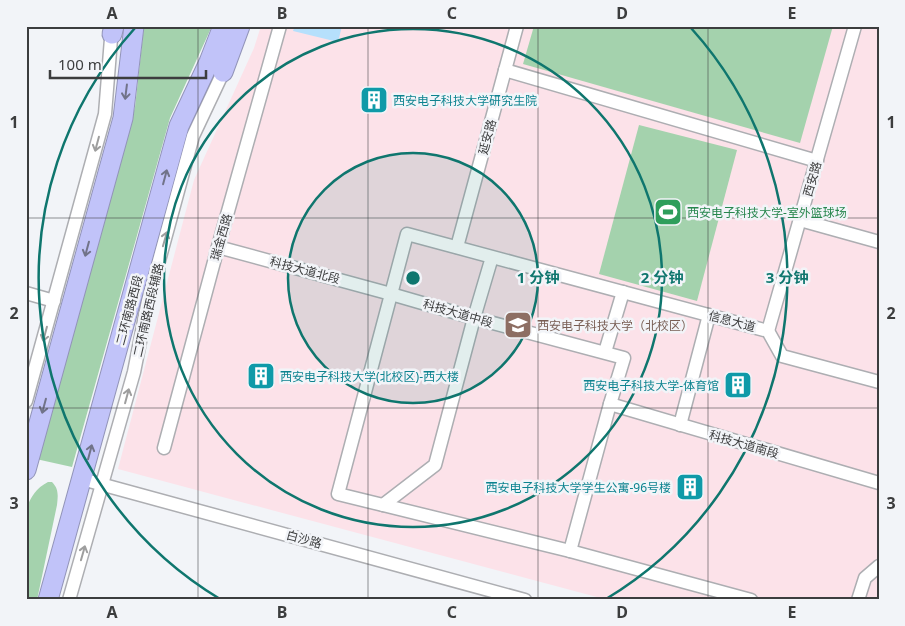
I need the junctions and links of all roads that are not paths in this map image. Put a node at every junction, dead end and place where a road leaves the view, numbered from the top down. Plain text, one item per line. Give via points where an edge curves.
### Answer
1 (132, 26) edge
2 (223, 26) edge
3 (228, 26) edge
4 (240, 26) edge
5 (244, 26) edge
6 (280, 26) edge
7 (517, 26) edge
8 (855, 26) edge
9 (113, 29) edge
10 (216, 67) junction
11 (504, 70) junction
12 (817, 161) junction
13 (800, 220) junction
14 (879, 242) edge
15 (218, 246) junction
16 (457, 247) junction
17 (492, 257) junction
18 (26, 292) edge
19 (623, 292) junction
20 (391, 294) junction
21 (54, 301) junction
22 (709, 315) junction
23 (474, 318) junction
24 (768, 331) junction
25 (605, 352) junction
26 (879, 382) edge
27 (26, 402) edge
28 (610, 404) junction
29 (680, 425) junction
30 (164, 448) dead end
31 (27, 466) edge
32 (82, 479) junction
33 (879, 483) edge
34 (103, 484) junction
35 (384, 505) junction
36 (570, 551) junction
37 (879, 566) edge
38 (48, 600) edge
39 (69, 600) edge
40 (525, 600) edge
41 (751, 600) edge
42 (858, 600) edge

1 -> 31 highway via 122,118
2 - 10 highway, 二环南路西段
3 - 10 highway
4 - 10 highway
5 - 10 street, 二环南路西段辅路
6 - 15 street, 瑞金西路
7 - 11 street, 延安路
8 - 12 street, 西安路
9 -> 21 street via 105,114
32 -> 10 highway, 二环南路西段 via 179,126
34 -> 10 street, 二环南路西段辅路 via 134,372 148,301
11 - 12 street
11 - 16 street, 延安路
12 - 13 street, 西安路
13 - 14 street
13 - 24 street, 西安路
15 - 20 street, 科技大道北段
15 - 30 street, 瑞金西路
16 - 17 street, 信息大道
16 - 20 street, 信息大道 via 407,234
17 - 19 street, 信息大道
17 - 23 street
18 - 21 street
19 - 22 street, 信息大道
19 - 25 street
20 - 23 street, 科技大道中段
20 - 35 street via 338,494
21 -> 27 street
22 - 24 street, 信息大道
22 - 29 street
23 - 25 street, 科技大道中段
23 - 35 street via 435,464
24 - 26 street, 信息大道 via 782,356
25 - 28 street, 科技大道中段 via 624,358
28 - 29 street, 科技大道南段
28 - 36 street
29 - 33 street, 科技大道南段
32 - 34 street, 白沙路
32 - 38 highway, 二环南路西段
39 -> 34 street, 二环南路西段辅路
34 - 40 street, 白沙路
35 - 36 street
36 - 41 street
37 - 42 street via 865,578

